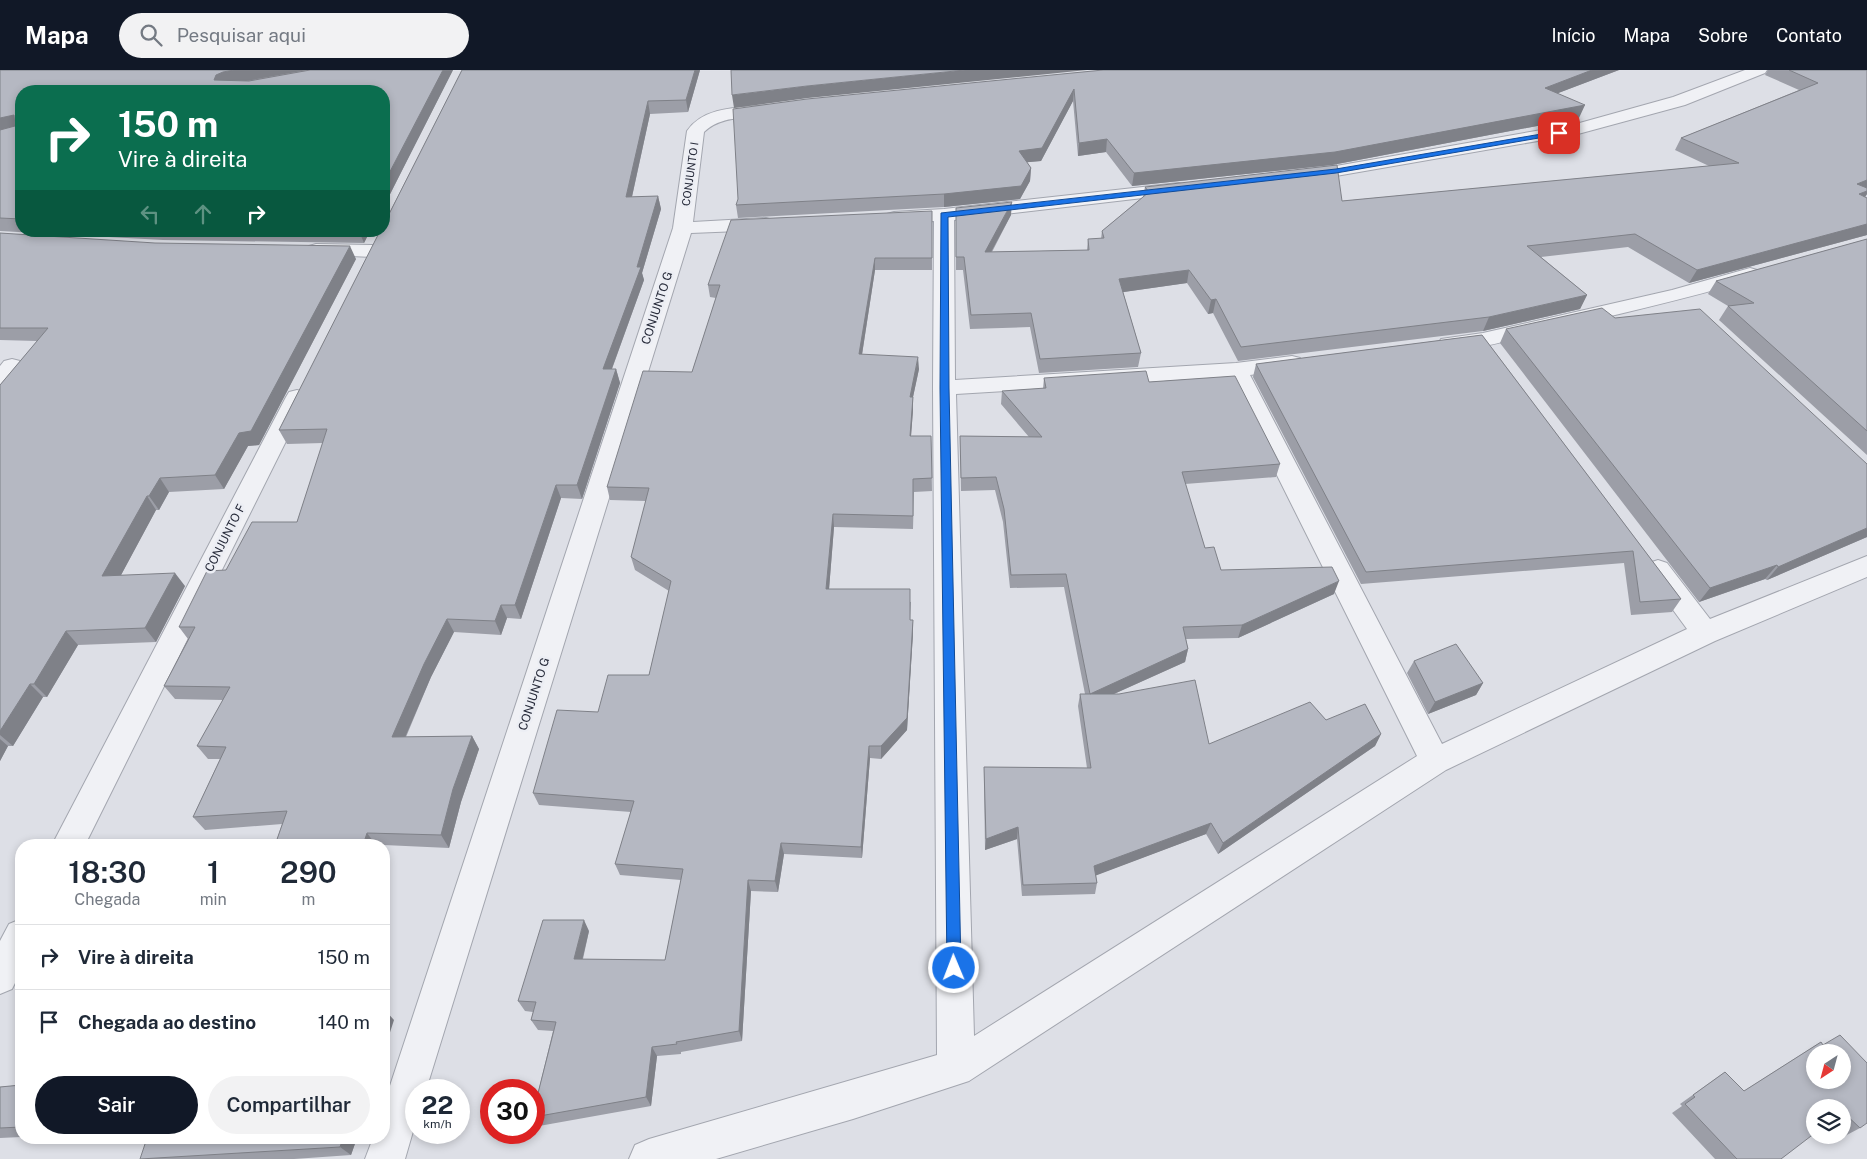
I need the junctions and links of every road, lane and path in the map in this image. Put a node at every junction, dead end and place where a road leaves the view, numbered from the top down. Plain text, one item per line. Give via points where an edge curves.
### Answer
1 (1760, 70) edge
2 (790, 107) edge
3 (1287, 177) edge
4 (1199, 187) edge
5 (944, 215) junction
6 (876, 218) edge
7 (779, 223) edge
8 (683, 228) junction
9 (377, 241) edge
10 (293, 250) edge
11 (1772, 268) edge
12 (359, 278) edge
13 (1426, 347) edge
14 (1312, 361) edge
15 (1236, 370) junction
16 (309, 375) edge
17 (944, 388) junction
18 (1645, 553) edge
19 (1867, 566) edge
20 (1706, 633) junction
21 (1435, 760) junction
22 (71, 839) edge
23 (15, 947) edge
24 (0, 977) edge
25 (956, 1068) junction
26 (390, 1143) edge
27 (390, 1144) edge
28 (385, 1159) edge
29 (649, 1159) edge

1 - 3 street via 1679,101 1578,130
2 - 8 street, CONJUNTO I via 715,117 703,122 696,131
4 - 5 street
5 - 6 street
5 - 17 street
7 - 8 street
8 - 26 street, CONJUNTO G
9 - 10 street
9 - 12 street
11 - 13 street via 1684,302 1489,347
14 - 15 street
15 - 17 street
15 - 21 street
16 - 22 street, CONJUNTO F
17 - 25 street
18 - 20 street
19 - 20 street
20 - 21 street
21 - 25 street
23 - 24 street
25 - 29 street
27 - 28 street, CONJUNTO G

